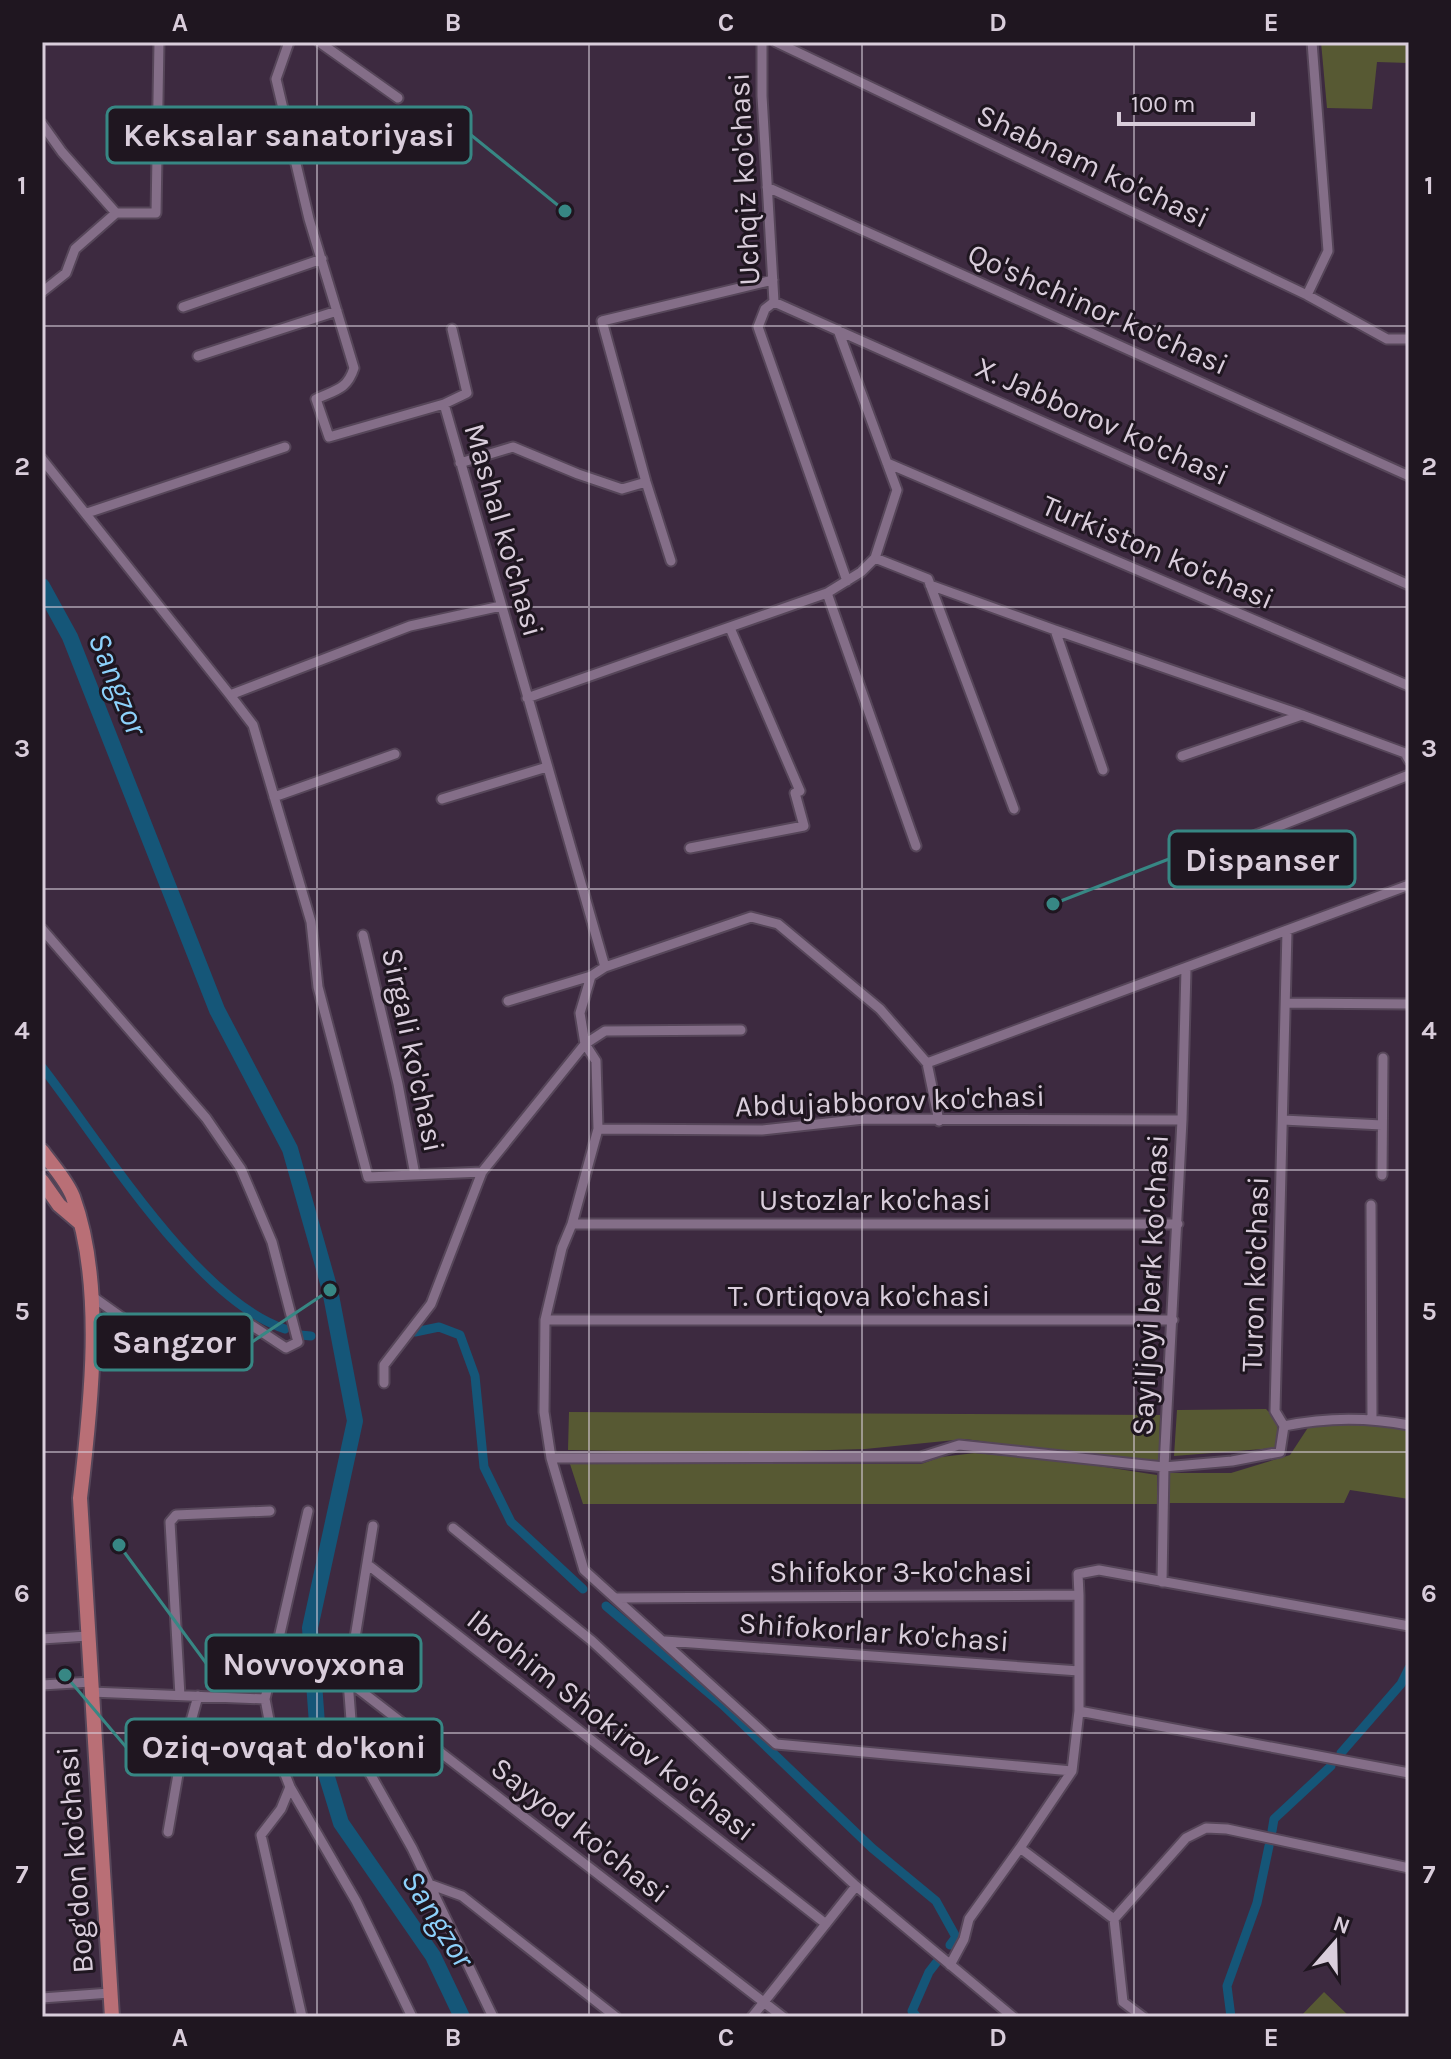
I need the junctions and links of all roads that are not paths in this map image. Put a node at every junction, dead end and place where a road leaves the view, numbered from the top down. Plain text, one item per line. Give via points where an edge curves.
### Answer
1 (159, 42) edge
2 (289, 42) edge
3 (319, 42) edge
4 (762, 42) edge
5 (776, 42) edge
6 (1312, 42) edge
7 (398, 98) dead end
8 (42, 124) edge
9 (767, 187) junction
10 (116, 213) junction
11 (322, 259) junction
12 (773, 280) junction
13 (42, 292) edge
14 (1307, 295) junction
15 (774, 302) junction
16 (183, 307) dead end
17 (337, 311) junction
18 (452, 329) dead end
19 (838, 329) junction
20 (1409, 339) edge
21 (198, 356) dead end
22 (444, 404) junction
23 (285, 447) dead end
24 (42, 459) edge
25 (460, 463) junction
26 (887, 463) junction
27 (1409, 476) edge
28 (646, 482) junction
29 (87, 513) junction
30 (875, 558) junction
31 (671, 561) dead end
32 (847, 581) junction
33 (930, 585) junction
34 (1409, 585) edge
35 (827, 593) junction
36 (501, 606) junction
37 (730, 628) junction
38 (1055, 630) junction
39 (1409, 686) edge
40 (230, 695) junction
41 (527, 698) junction
42 (1302, 715) junction
43 (395, 754) dead end
44 (1182, 756) dead end
45 (1409, 760) edge
46 (547, 767) junction
47 (1103, 770) dead end
48 (1409, 775) edge
49 (274, 797) junction
50 (442, 799) dead end
51 (1014, 809) dead end
52 (916, 846) dead end
53 (690, 848) dead end
54 (1213, 852) dead end
55 (1409, 885) edge
56 (42, 929) edge
57 (1287, 931) junction
58 (363, 935) dead end
59 (605, 967) junction
60 (1186, 969) junction
61 (591, 976) junction
62 (508, 1001) dead end
63 (1287, 1003) junction
64 (1409, 1004) edge
65 (741, 1030) dead end
66 (585, 1044) junction
67 (1383, 1058) dead end
68 (927, 1063) junction
69 (1182, 1120) junction
70 (1283, 1120) junction
71 (939, 1121) junction
72 (1382, 1125) junction
73 (598, 1129) junction
74 (42, 1151) edge
75 (482, 1172) junction
76 (415, 1175) junction
77 (1382, 1175) dead end
78 (42, 1181) edge
79 (1371, 1205) dead end
80 (79, 1222) junction
81 (572, 1224) junction
82 (1178, 1224) junction
83 (93, 1297) junction
84 (545, 1320) junction
85 (1173, 1320) junction
86 (384, 1383) dead end
87 (1372, 1418) junction
88 (1409, 1425) edge
89 (1284, 1426) junction
90 (551, 1458) junction
91 (1164, 1467) junction
92 (270, 1511) dead end
93 (308, 1511) dead end
94 (373, 1526) dead end
95 (453, 1528) dead end
96 (367, 1564) junction
97 (1162, 1582) junction
98 (1079, 1595) junction
99 (617, 1598) junction
100 (1409, 1626) edge
101 (88, 1636) junction
102 (42, 1639) edge
103 (665, 1641) junction
104 (1079, 1671) junction
105 (348, 1681) junction
106 (42, 1685) edge
107 (91, 1687) junction
108 (180, 1696) junction
109 (198, 1696) junction
110 (265, 1699) junction
111 (1079, 1711) junction
112 (1072, 1771) junction
113 (1409, 1773) edge
114 (290, 1787) junction
115 (168, 1832) dead end
116 (1020, 1848) junction
117 (1409, 1868) edge
118 (429, 1884) junction
119 (856, 1886) junction
120 (1114, 1919) junction
121 (826, 1924) junction
122 (950, 1965) junction
123 (110, 1993) junction
124 (42, 1998) edge
125 (764, 2003) junction
126 (112, 2017) edge
127 (302, 2017) edge
128 (412, 2017) edge
129 (493, 2017) edge
130 (616, 2017) edge
131 (752, 2017) edge
132 (783, 2017) edge
133 (1013, 2017) edge
134 (1143, 2017) edge

1 - 10 street via 156,213
2 - 11 street, Mashal ko'chasi via 276,79
3 - 7 street
4 - 9 street, Uchqiz ko'chasi
5 - 14 street, Shabnam ko'chasi
6 - 14 street via 1328,251
8 - 10 street
9 - 12 street, Uchqiz ko'chasi
9 - 27 street, Qo'shchinor ko'chasi
10 - 13 street via 75,249 66,273
11 - 16 street
11 - 17 street, Mashal ko'chasi
12 - 15 street, Uchqiz ko'chasi
12 - 28 street via 602,321
14 - 20 street, Shabnam ko'chasi via 1387,339
15 - 19 street, X. Jabborov ko'chasi
15 - 32 street, Uchqiz ko'chasi via 758,327
17 - 21 street
17 - 22 street, Mashal ko'chasi via 354,368 350,381 316,399 329,437
18 - 22 street via 467,393
19 - 26 street
19 - 34 street, X. Jabborov ko'chasi
22 - 25 street, Mashal ko'chasi
23 - 29 street
24 - 29 street
25 - 28 street via 513,447 622,489
25 - 36 street, Mashal ko'chasi
26 - 30 street via 897,490
26 - 39 street, Turkiston ko'chasi
28 - 31 street
29 - 40 street
30 - 32 street
30 - 33 street via 928,579
32 - 35 street
33 - 38 street
33 - 51 street
35 - 37 street
35 - 52 street
36 - 40 street via 410,626
36 - 41 street, Mashal ko'chasi
37 - 41 street
37 - 53 street via 800,791 795,793 804,826
38 - 42 street
38 - 47 street
40 - 49 street via 253,725
41 - 46 street, Mashal ko'chasi
42 - 44 street
42 - 45 street via 1405,753
43 - 49 street
46 - 50 street
46 - 59 street, Mashal ko'chasi
48 - 54 street
49 - 76 street via 311,922 318,987 368,1177
55 - 57 street
56 - 83 street via 206,1118 241,1169 272,1242 298,1342 286,1348 251,1325 197,1337 152,1339
57 - 60 street
57 - 63 street, Turon ko'chasi
58 - 76 street, Sirgali ko'chasi
59 - 61 street
59 - 68 street via 751,917 778,924 880,1009
60 - 68 street
60 - 69 street, Sayiljoyi berk ko'chasi
61 - 62 street
61 - 66 street via 580,1013
63 - 64 street
63 - 70 street, Turon ko'chasi
65 - 66 street via 605,1031
66 - 73 street via 596,1061
66 - 75 street
67 - 72 street
68 - 71 street
69 - 71 street, Abdujabborov ko'chasi
69 - 82 street, Sayiljoyi berk ko'chasi
70 - 72 street
70 - 89 street, Turon ko'chasi via 1275,1411
71 - 73 street, Abdujabborov ko'chasi via 864,1119 762,1130
72 - 77 street
73 - 81 street
74 - 80 main road, Bog'don ko'chasi via 73,1195
75 - 76 street
75 - 86 street via 431,1304 384,1365
78 - 80 main road
79 - 87 street
80 - 83 main road, Bog'don ko'chasi
81 - 82 street, Ustozlar ko'chasi
81 - 84 street
82 - 85 street, Sayiljoyi berk ko'chasi
83 - 101 main road, Bog'don ko'chasi via 89,1424 80,1498
84 - 85 street, T. Ortiqova ko'chasi
84 - 90 street via 544,1412
85 - 91 street, Sayiljoyi berk ko'chasi
87 - 88 street
87 - 89 street
89 - 91 street via 1280,1452
90 - 91 street, Sayiljoyi berk ko'chasi via 921,1457 959,1445
90 - 99 street via 584,1570
91 - 97 street
92 - 108 street via 176,1515 170,1522
93 - 110 street
94 - 96 street
95 - 119 street, Ibrohim Shokirov ko'chasi via 592,1641
96 - 105 street
96 - 121 street, Ibrohim Shokirov ko'chasi
97 - 98 street, Shifokor 3-ko'chasi via 1099,1570 1078,1574
97 - 100 street
98 - 99 street, Shifokor 3-ko'chasi
98 - 104 street
99 - 103 street
101 - 102 street
101 - 107 main road, Bog'don ko'chasi
103 - 104 street, Shifokorlar ko'chasi
103 - 112 street via 776,1744
104 - 111 street
105 - 118 street via 351,1720 364,1763
105 - 125 street, Sayyod ko'chasi
106 - 107 street
107 - 108 street
107 - 123 main road, Bog'don ko'chasi
108 - 109 street
109 - 110 street
109 - 115 street
110 - 114 street via 274,1746
111 - 112 street
111 - 113 street
112 - 116 street
114 - 127 street via 261,1835
114 - 128 street via 356,1901
116 - 120 street
116 - 122 street via 969,1919
117 - 120 street via 1206,1828 1186,1838
118 - 129 street
118 - 130 street via 462,1896
119 - 121 street
119 - 122 street, Ibrohim Shokirov ko'chasi
120 - 134 street via 1123,2002
121 - 125 street
122 - 133 street, Ibrohim Shokirov ko'chasi
123 - 124 street
123 - 126 main road, Bog'don ko'chasi
125 - 131 street
125 - 132 street, Sayyod ko'chasi

